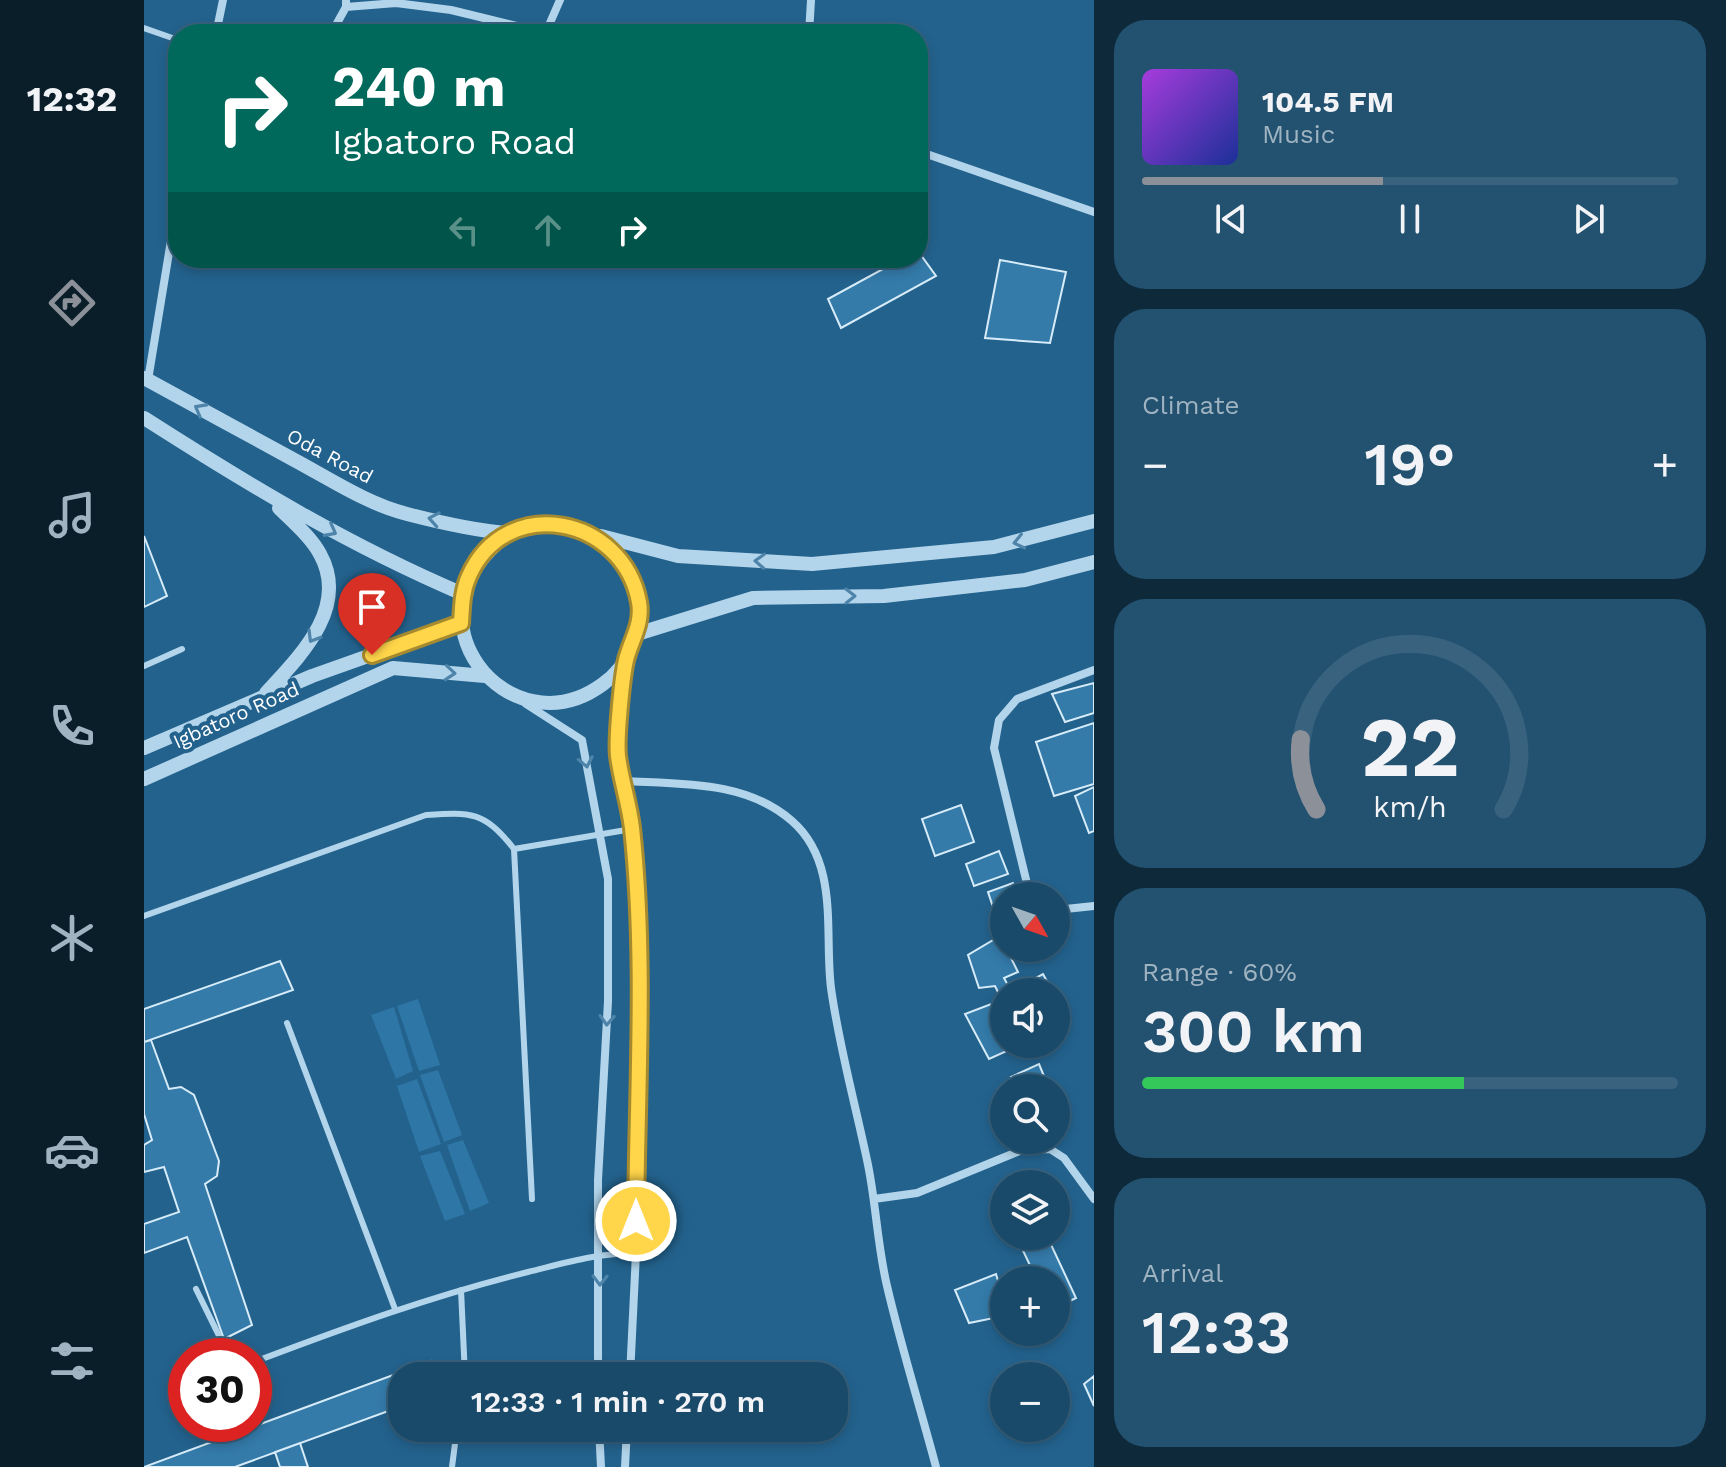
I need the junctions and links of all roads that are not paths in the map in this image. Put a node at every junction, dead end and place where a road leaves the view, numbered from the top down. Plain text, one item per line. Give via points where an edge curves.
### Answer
1 (223, 0) edge
2 (560, 0) edge
3 (811, 0) edge
4 (346, 4) edge
5 (218, 24) edge
6 (336, 24) edge
7 (510, 24) edge
8 (551, 24) edge
9 (810, 24) edge
10 (144, 28) edge
11 (168, 36) edge
12 (928, 154) edge
13 (1094, 212) edge
14 (168, 257) edge
15 (146, 379) edge
16 (144, 418) edge
17 (270, 499) junction
18 (1094, 521) edge
19 (510, 533) junction
20 (593, 534) junction
21 (1094, 562) edge
22 (463, 594) junction
23 (461, 623) junction
24 (637, 634) junction
25 (182, 649) dead end
26 (626, 660) junction
27 (144, 666) edge
28 (1094, 670) edge
29 (485, 676) junction
30 (512, 694) junction
31 (262, 697) junction
32 (144, 748) edge
33 (144, 779) edge
34 (625, 781) junction
35 (632, 829) junction
36 (600, 834) junction
37 (514, 849) junction
38 (1027, 882) edge
39 (1094, 906) edge
40 (1070, 909) edge
41 (144, 916) edge
42 (287, 1023) dead end
43 (532, 1199) dead end
44 (874, 1199) junction
45 (1094, 1199) edge
46 (600, 1253) junction
47 (636, 1253) junction
48 (196, 1289) dead end
49 (461, 1290) junction
50 (395, 1309) junction
51 (220, 1338) edge
52 (272, 1355) edge
53 (464, 1362) edge
54 (598, 1362) edge
55 (631, 1362) edge
56 (455, 1442) edge
57 (600, 1442) edge
58 (626, 1442) edge
59 (452, 1467) edge
60 (601, 1467) edge
61 (625, 1467) edge
62 (936, 1467) edge

1 - 5 street
2 - 8 street
3 - 9 street
4 - 6 street
4 - 7 street via 409,4
10 - 11 lane
12 - 13 street
14 - 15 street
19 -> 15 street, Oda Road via 405,514 351,493
16 - 17 street
17 -> 22 street via 389,563
17 -> 31 street via 320,554 328,594 325,617 309,645
18 -> 20 street via 994,547 812,564 678,556
19 - 20 street via 538,524 566,525
19 - 22 street via 487,550
20 - 24 street via 616,552 632,577 639,605
24 -> 21 street via 753,598 900,594 1025,580
22 - 23 street
23 - 29 street via 469,652
23 - 31 street, Igbatoro Road
24 - 26 street
25 - 27 lane
26 - 30 street via 604,684 575,699 543,703
26 - 34 street via 618,755
28 - 38 street via 1017,699 999,720 994,748
29 - 30 street
33 -> 29 street, Igbatoro Road via 393,668
30 -> 36 street via 582,740
31 - 32 street, Igbatoro Road
34 - 35 street
34 - 44 street via 734,791 793,822 810,845 827,888 831,987
35 - 36 lane
35 - 47 street
36 - 37 lane
36 -> 46 street via 608,879
37 - 41 lane via 500,831 470,812 426,815
37 - 43 lane
39 - 40 street
42 - 50 lane
44 - 45 street via 917,1193 1022,1150 1050,1149 1064,1158
44 - 62 street via 886,1283
46 - 47 lane
46 - 49 lane
46 -> 54 street
47 - 55 street
48 - 51 lane
49 - 50 lane
49 - 53 lane
50 - 52 lane
56 - 59 lane
57 - 60 street
58 - 61 street

